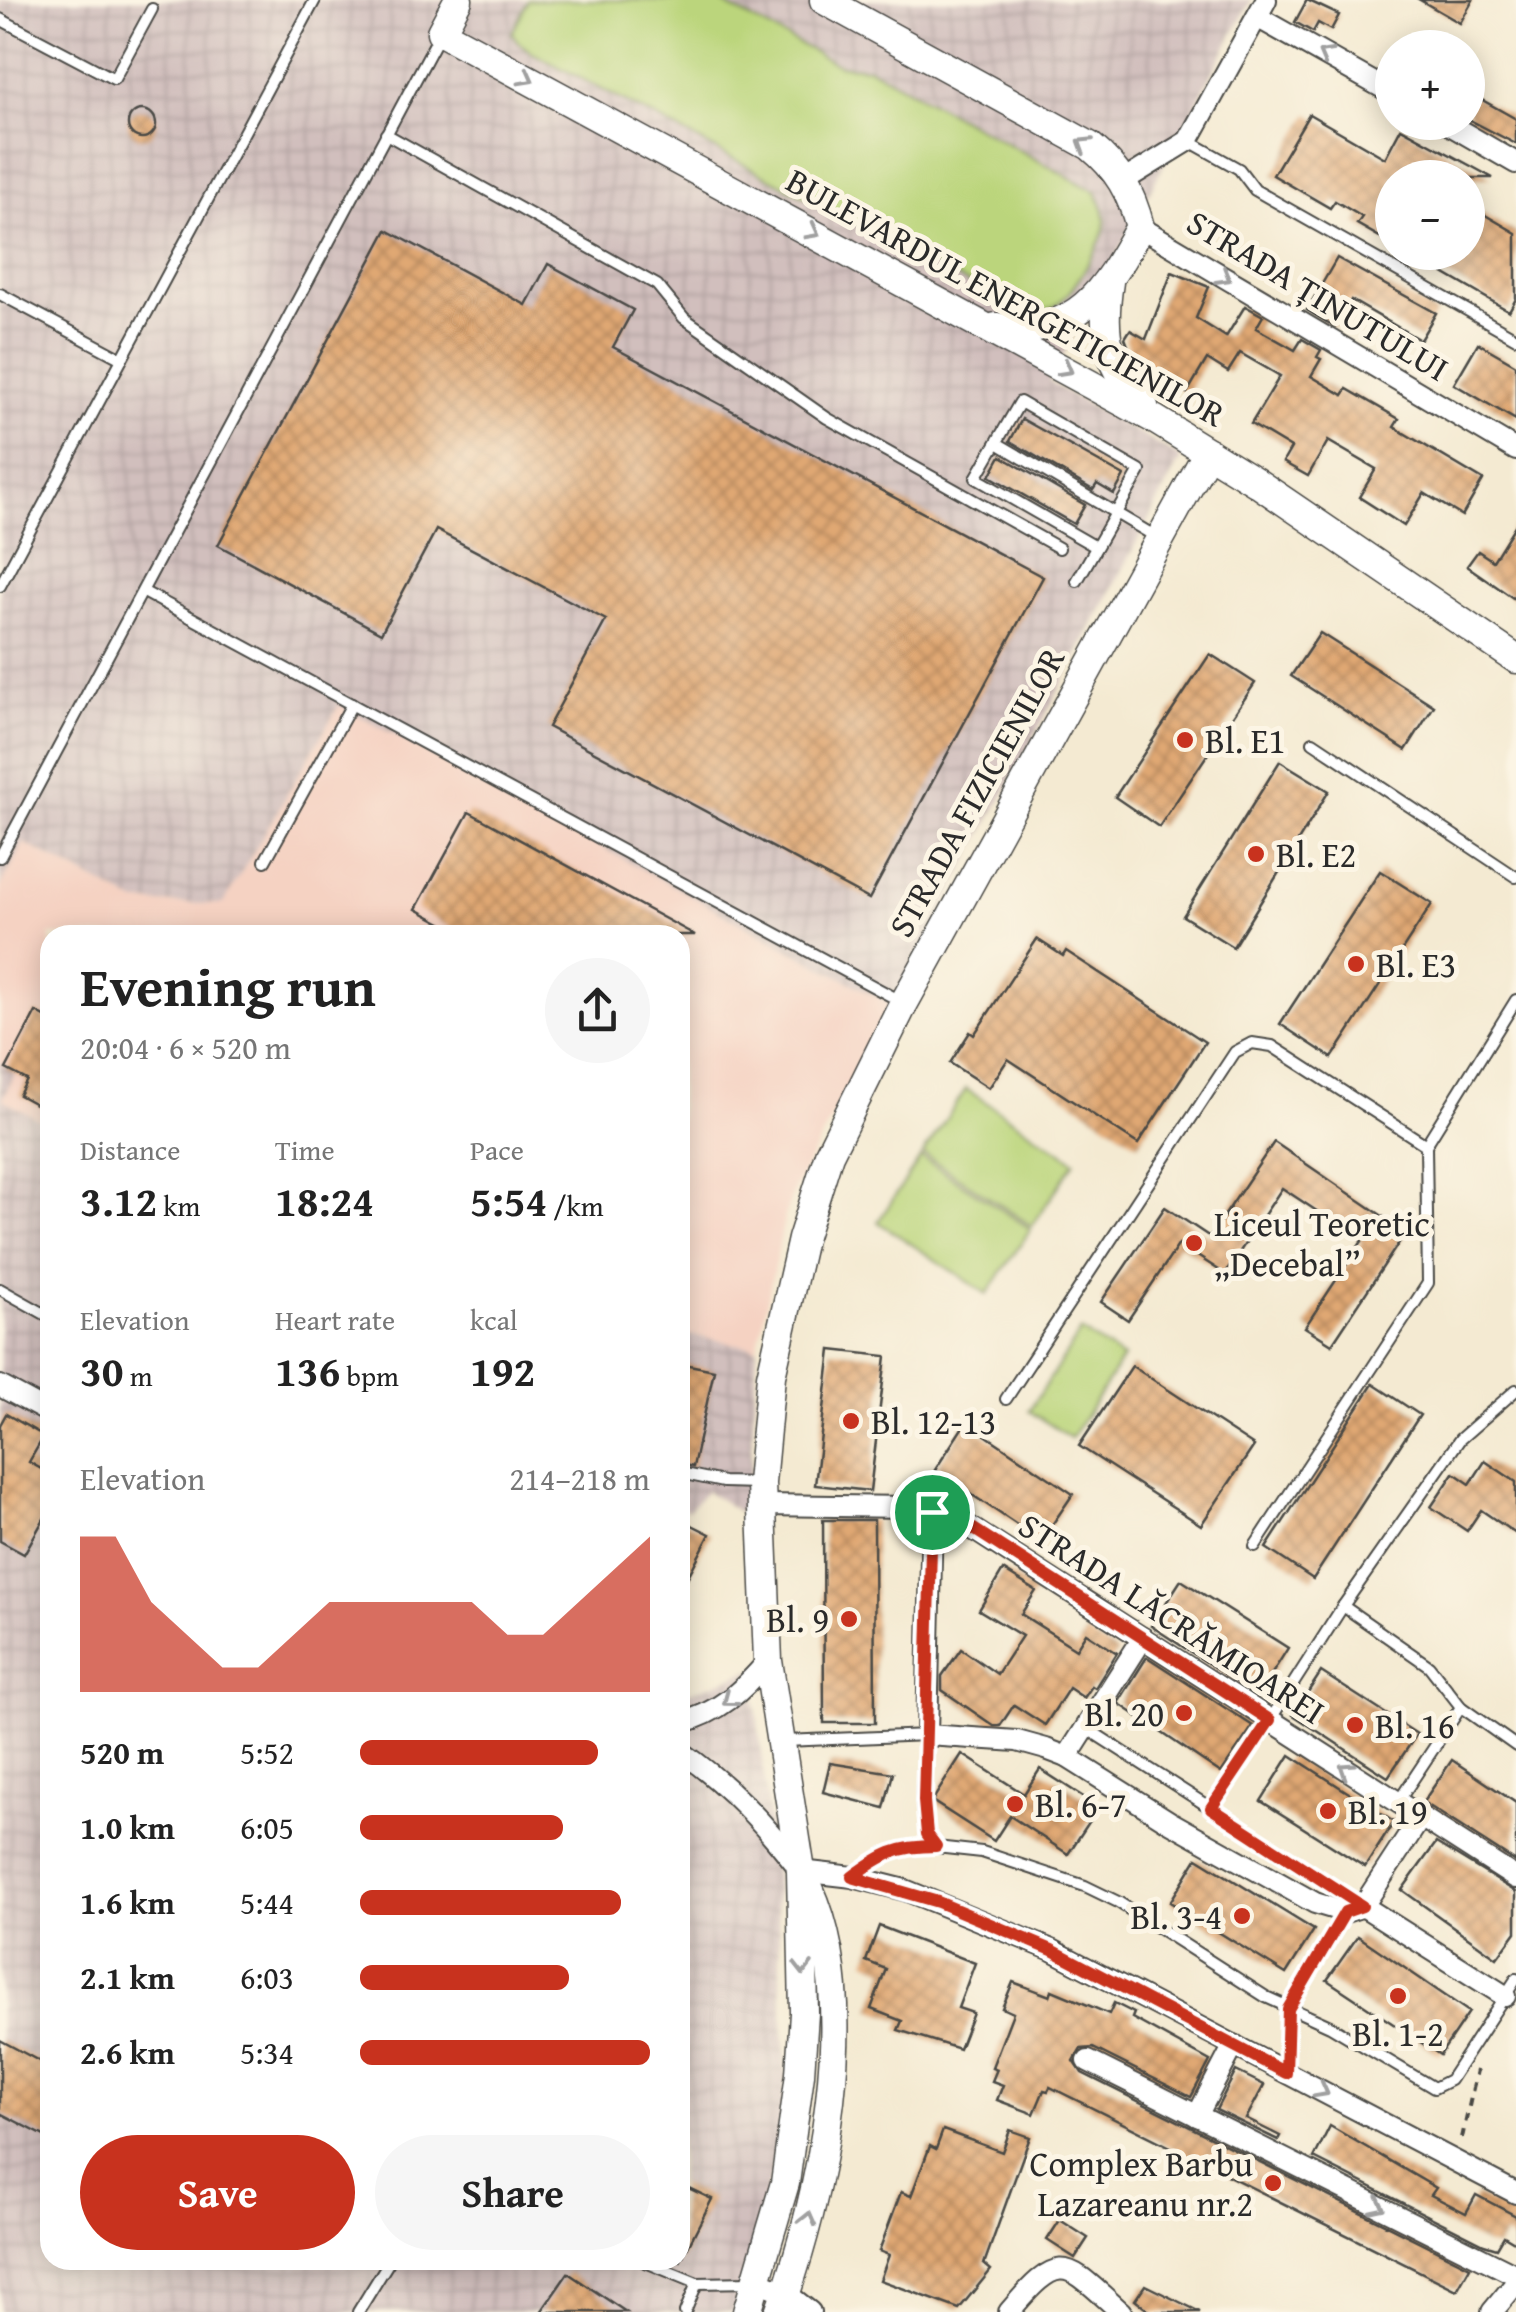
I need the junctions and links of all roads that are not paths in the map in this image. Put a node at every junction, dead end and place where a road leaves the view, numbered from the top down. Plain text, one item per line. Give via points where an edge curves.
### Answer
1 (315, 0) edge
2 (458, 0) edge
3 (824, 0) edge
4 (1262, 8) edge
5 (152, 9) dead end
6 (0, 20) edge
7 (441, 32) junction
8 (1375, 82) edge
9 (386, 134) junction
10 (1188, 140) junction
11 (1476, 140) edge
12 (1516, 163) edge
13 (1124, 180) junction
14 (1140, 228) junction
15 (1109, 282) junction
16 (0, 294) edge
17 (989, 326) junction
18 (1516, 338) edge
19 (122, 359) junction
20 (1154, 419) junction
21 (996, 443) junction
22 (1516, 450) edge
23 (1208, 452) junction
24 (1116, 513) junction
25 (1158, 538) junction
26 (1096, 547) junction
27 (1060, 548) dead end
28 (1077, 581) dead end
29 (0, 586) edge
30 (144, 592) junction
31 (1516, 659) edge
32 (352, 704) junction
33 (1314, 742) dead end
34 (0, 858) edge
35 (264, 861) dead end
36 (1516, 877) edge
37 (1516, 1000) edge
38 (904, 1003) junction
39 (1426, 1145) junction
40 (0, 1290) edge
41 (40, 1312) edge
42 (0, 1386) edge
43 (1516, 1390) edge
44 (1006, 1399) dead end
45 (40, 1408) edge
46 (690, 1475) edge
47 (762, 1494) junction
48 (932, 1512) junction
49 (1255, 1546) dead end
50 (1343, 1606) junction
51 (1143, 1638) junction
52 (768, 1662) junction
53 (1461, 1707) junction
54 (690, 1720) edge
55 (1270, 1720) junction
56 (1086, 1727) junction
57 (928, 1735) junction
58 (779, 1741) junction
59 (1516, 1746) edge
60 (1066, 1757) junction
61 (690, 1759) edge
62 (1398, 1803) junction
63 (1421, 1818) junction
64 (936, 1846) junction
65 (802, 1871) junction
66 (852, 1877) junction
67 (1516, 1878) edge
68 (1354, 1909) junction
69 (1510, 1988) edge
70 (1234, 2045) junction
71 (1088, 2061) dead end
72 (1197, 2116) junction
73 (1516, 2193) edge
74 (384, 2270) edge
75 (664, 2270) edge
76 (1516, 2275) edge
77 (758, 2281) junction
78 (1516, 2283) edge
79 (697, 2284) junction
80 (783, 2302) edge
81 (358, 2312) edge
82 (686, 2312) edge
83 (747, 2312) edge
84 (810, 2312) edge
85 (1008, 2312) edge
86 (1121, 2312) edge
87 (1492, 2312) edge

1 - 19 lane
2 - 7 street
13 -> 3 street via 1090,146
8 -> 4 street
4 - 10 street
5 - 6 lane via 114,79
7 - 9 lane
7 -> 17 street, BULEVARDUL ENERGETICIENILOR
9 - 27 lane via 657,285 684,318 828,418
9 - 30 lane
10 - 13 street
10 - 18 lane via 1240,169 1255,190
11 - 12 street
13 - 14 street
14 - 15 street
14 -> 22 street, STRADA ȚINUTULUI
15 - 17 street via 1084,308 1044,328
15 - 20 street via 1104,314 1112,362
16 - 19 lane
17 -> 20 street, BULEVARDUL ENERGETICIENILOR
19 - 29 lane
20 - 23 street, BULEVARDUL ENERGETICIENILOR
21 - 24 lane
21 - 24 lane via 1020,402 1140,472
21 - 26 lane via 976,478
23 - 25 street, STRADA FIZICIENILOR
23 - 31 street, BULEVARDUL ENERGETICIENILOR
24 - 25 lane
24 - 26 lane
25 - 38 street, STRADA FIZICIENILOR
26 - 28 lane
30 - 32 lane
30 - 34 lane
32 - 35 lane
32 - 38 lane
33 - 36 lane
37 - 39 lane
38 - 47 street, STRADA FIZICIENILOR via 821,1174 804,1193 774,1308 778,1339
39 - 44 lane via 1272,1046 1252,1043 1235,1052
39 - 49 lane via 1428,1284
40 - 41 lane
42 - 45 street
43 - 50 lane via 1460,1439
46 - 47 lane
47 - 48 street, STRADA LĂCRĂMIOAREI
47 - 52 street, STRADA FIZICIENILOR
48 - 51 street, STRADA LĂCRĂMIOAREI via 966,1524
48 - 57 street
50 - 53 lane via 1428,1666
50 - 55 lane
51 - 55 street, STRADA LĂCRĂMIOAREI
51 - 56 street
52 -> 54 street via 725,1705
52 - 58 street, STRADA FIZICIENILOR
53 - 59 lane
53 - 62 lane
62 -> 55 street, STRADA LĂCRĂMIOAREI
56 - 60 street
56 - 68 lane
57 - 58 lane
57 - 60 street via 1017,1741
57 - 64 lane via 924,1820
58 - 65 street, STRADA FIZICIENILOR
60 - 68 street via 1314,1902
61 - 65 street via 762,1820
62 - 63 street, STRADA LĂCRĂMIOAREI
63 - 67 street, STRADA LĂCRĂMIOAREI
63 - 68 street
64 - 66 lane via 884,1854
64 - 69 lane via 982,1852 1118,1902 1288,2009 1330,2026 1434,2088 1450,2080
65 - 66 street
65 -> 77 street, STRADA FIZICIENILOR via 800,2074 786,2184
80 -> 65 street, STRADA FIZICIENILOR via 820,2159 834,2012 828,1942
66 - 70 street via 938,1902 1052,1950
68 - 69 street
70 - 72 street
70 -> 73 street
71 - 72 street
72 -> 76 street
74 - 81 lane
75 - 79 lane
77 - 79 lane
77 - 80 street
77 - 83 street, STRADA FIZICIENILOR
78 - 87 street
79 - 82 lane
80 - 84 street
85 - 86 street via 1037,2278 1063,2267

